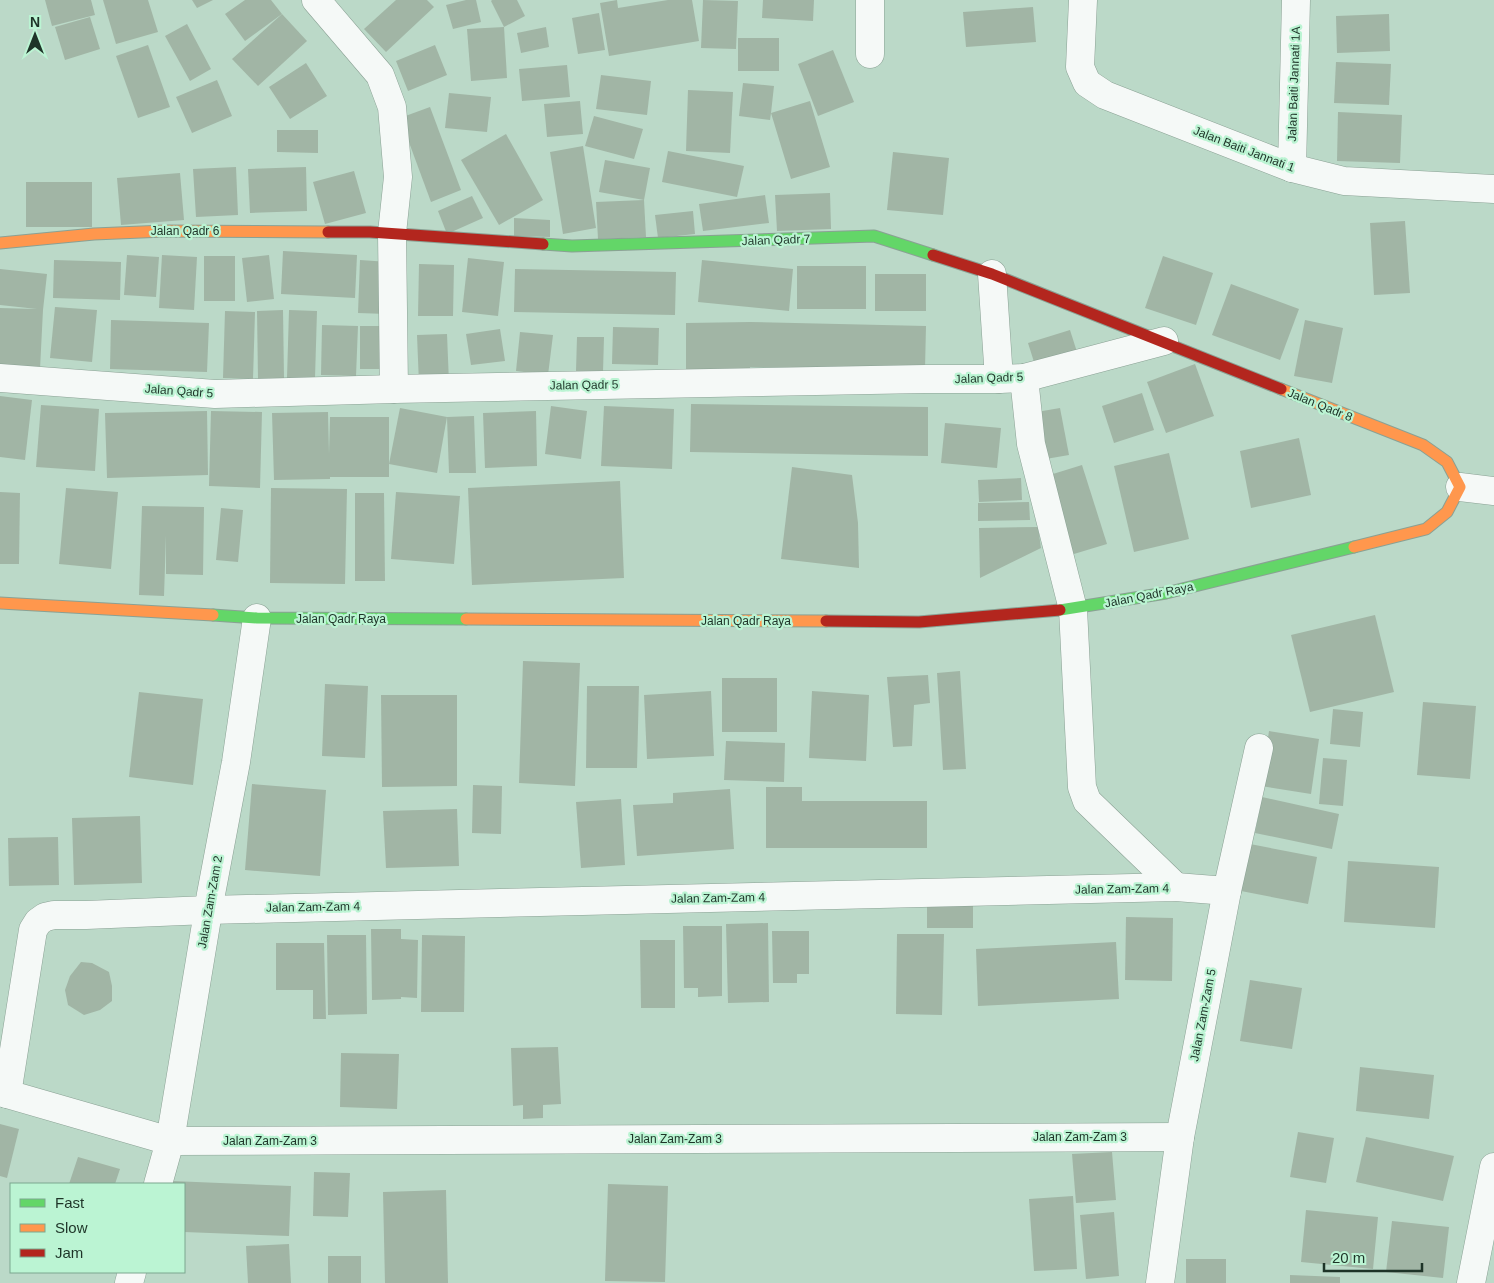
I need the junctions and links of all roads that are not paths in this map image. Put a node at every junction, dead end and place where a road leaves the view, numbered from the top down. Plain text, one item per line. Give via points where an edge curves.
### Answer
1 (316, 0) edge
2 (870, 0) edge
3 (1083, 0) edge
4 (1296, 0) edge
5 (870, 54) dead end
6 (1292, 168) junction
7 (1494, 188) edge
8 (381, 232) junction
9 (0, 242) edge
10 (992, 274) junction
11 (1164, 341) junction
12 (0, 378) edge
13 (1011, 379) junction
14 (394, 389) junction
15 (1460, 487) junction
16 (1493, 491) edge
17 (0, 603) edge
18 (1073, 609) junction
19 (257, 618) junction
20 (1258, 748) dead end
21 (1176, 887) junction
22 (1227, 891) junction
23 (208, 910) junction
24 (4, 1092) edge
25 (1180, 1137) junction
26 (170, 1142) junction
27 (1494, 1167) edge
28 (158, 1183) edge
29 (1160, 1283) edge
30 (1471, 1283) edge

1 - 8 street via 380,75 392,107 398,177
2 - 5 street
3 - 6 street, Jalan Baiti Jannati 1 via 1080,67 1087,83 1105,95
4 - 6 street, Jalan Baiti Jannati 1A
6 - 7 street, Jalan Baiti Jannati 1 via 1344,181
8 - 9 street, Jalan Qadr 6 via 165,231
8 - 10 street, Jalan Qadr 7 via 572,246 874,236
8 - 14 street
10 - 11 street, Jalan Qadr 7
10 - 13 street
11 - 13 street, Jalan Qadr 5
11 - 15 street, Jalan Qadr 8 via 1423,445 1447,462
12 - 14 street, Jalan Qadr 5 via 215,394
13 - 14 street, Jalan Qadr 5
13 - 18 street
15 - 16 street
15 - 18 street, Jalan Qadr Raya via 1443,518 1426,529 1166,593
17 - 19 street, Jalan Qadr Raya
18 - 19 street, Jalan Qadr Raya via 919,622
18 - 21 street via 1082,787 1087,801
19 - 23 street, Jalan Zam-Zam 2 via 236,762
20 - 22 street, Jalan Zam-Zam 5
21 - 22 street, Jalan Zam-Zam 4
21 - 23 street, Jalan Zam-Zam 4
22 - 25 street, Jalan Zam-Zam 5
23 - 24 street, Jalan Zam-Zam 4 via 54,915 38,922 32,930
23 - 26 street, Jalan Zam-Zam 2
24 - 26 street, Jalan Zam-Zam 3
25 - 26 street, Jalan Zam-Zam 3
25 - 29 street, Jalan Zam-Zam 5
26 - 28 street, Jalan Zam-Zam 2
27 - 30 street

